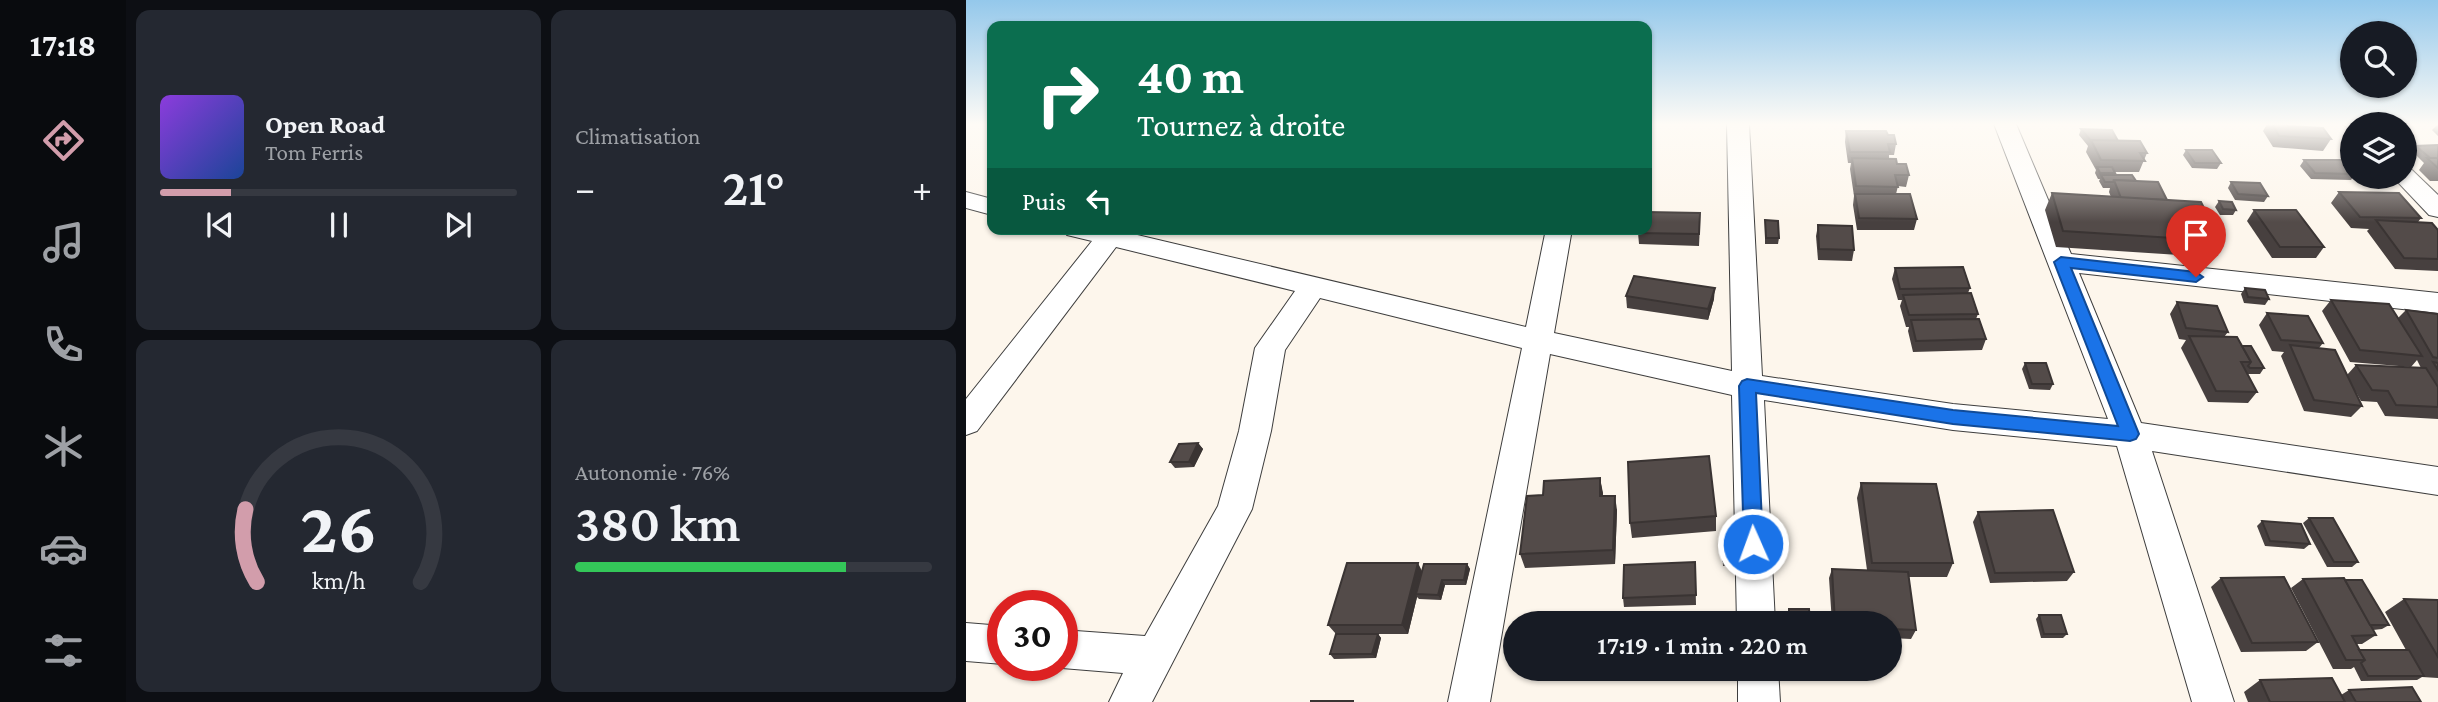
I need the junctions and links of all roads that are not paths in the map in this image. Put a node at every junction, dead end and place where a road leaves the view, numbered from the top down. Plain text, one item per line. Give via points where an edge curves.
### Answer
1 (1739, 157) edge
2 (2018, 157) edge
3 (2417, 188) edge
4 (966, 200) edge
5 (987, 206) edge
6 (2438, 209) edge
7 (1097, 235) edge
8 (1558, 235) edge
9 (1108, 238) junction
10 (2061, 262) junction
11 (1314, 285) junction
12 (2438, 303) edge
13 (1539, 341) junction
14 (1747, 386) junction
15 (966, 422) edge
16 (2130, 434) junction
17 (2438, 481) edge
18 (1756, 611) edge
19 (966, 642) edge
20 (987, 644) edge
21 (1078, 650) edge
22 (1156, 656) junction
23 (1758, 681) edge
24 (1130, 702) edge
25 (1469, 702) edge
26 (1759, 702) edge
27 (2213, 702) edge

1 - 14 street
2 - 10 street
3 - 6 street
4 - 5 street
7 - 9 street
8 - 13 street
9 - 11 street
9 - 15 street
10 - 12 street
10 - 16 street
11 - 13 street
11 - 22 street via 1270,348 1235,509
13 - 14 street
13 - 25 street
14 - 16 street via 1953,417
14 - 18 street
16 - 17 street
16 - 27 street
19 - 20 street
21 - 22 street
22 - 24 street
23 - 26 street

